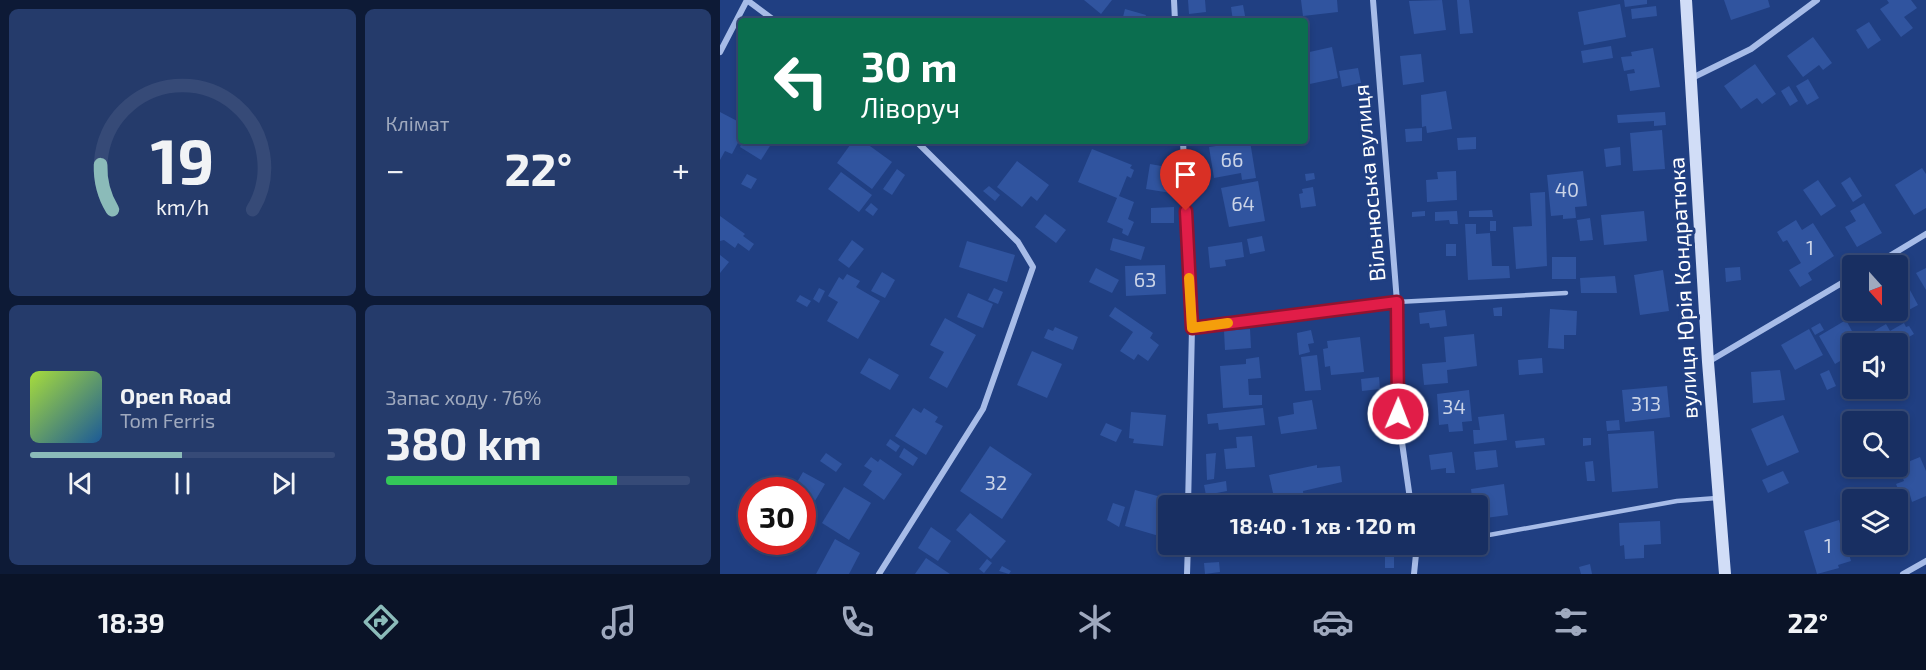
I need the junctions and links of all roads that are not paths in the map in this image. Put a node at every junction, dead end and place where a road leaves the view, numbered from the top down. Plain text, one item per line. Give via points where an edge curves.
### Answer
1 (747, 0) edge
2 (1174, 0) edge
3 (1373, 0) edge
4 (1686, 0) edge
5 (1816, 0) edge
6 (771, 18) edge
7 (1175, 18) edge
8 (720, 52) edge
9 (1692, 78) junction
10 (919, 144) edge
11 (1183, 144) edge
12 (1926, 234) edge
13 (1891, 255) edge
14 (1842, 283) edge
15 (1566, 292) dead end
16 (1397, 302) junction
17 (1192, 328) junction
18 (1708, 362) junction
19 (1188, 495) edge
20 (1409, 495) edge
21 (1718, 498) junction
22 (1488, 535) edge
23 (1188, 555) edge
24 (1416, 555) edge
25 (1926, 561) edge
26 (879, 574) edge
27 (1187, 574) edge
28 (1414, 574) edge
29 (1725, 574) edge
30 (1903, 574) edge

1 - 6 street
1 - 8 street
2 - 7 street
3 - 16 street, Вільнюська вулиця
4 - 9 street, вулиця Юрія Кондратюка
5 - 9 street via 1751,49
9 - 18 street, вулиця Юрія Кондратюка
10 - 26 street via 1018,242 1033,267 983,409
11 - 17 street
12 - 13 street
14 - 18 street
15 - 16 lane
16 - 17 lane
16 - 20 street, Вільнюська вулиця via 1398,414
17 - 19 street
18 - 21 street, вулиця Юрія Кондратюка
21 - 22 lane via 1677,501
21 - 29 street, вулиця Юрія Кондратюка
23 - 27 street
24 - 28 street
25 - 30 street

